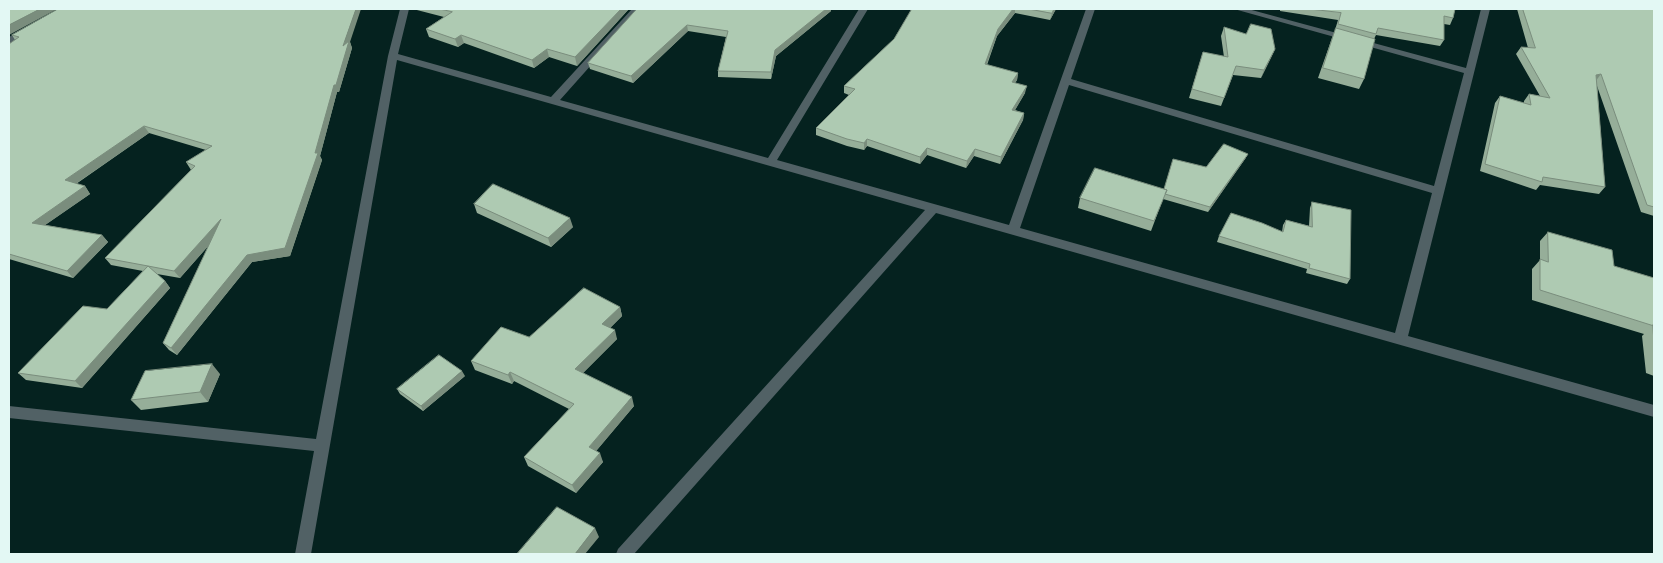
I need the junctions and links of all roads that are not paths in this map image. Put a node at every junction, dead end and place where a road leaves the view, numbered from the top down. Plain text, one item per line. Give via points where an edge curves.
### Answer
1 (404, 9) edge
2 (637, 9) edge
3 (864, 9) edge
4 (1090, 9) edge
5 (1239, 9) edge
6 (1486, 9) edge
7 (42, 22) edge
8 (9, 41) edge
9 (393, 56) junction
10 (1470, 72) junction
11 (1064, 80) junction
12 (553, 101) junction
13 (772, 162) junction
14 (1438, 191) junction
15 (934, 208) junction
16 (1013, 230) junction
17 (1400, 340) junction
18 (9, 412) edge
19 (1654, 412) edge
20 (322, 446) junction
21 (303, 554) edge
22 (624, 554) edge

1 - 9 street
2 - 12 street
3 - 13 street
4 - 11 street
5 - 10 street
6 - 10 street
7 - 8 street
9 - 12 street
9 - 20 street
10 - 14 street
11 - 14 street
11 - 16 street
12 - 13 street
13 - 15 street
14 - 17 street
15 - 16 street
15 - 22 street
16 - 17 street
17 - 19 street
18 - 20 street
20 - 21 street

